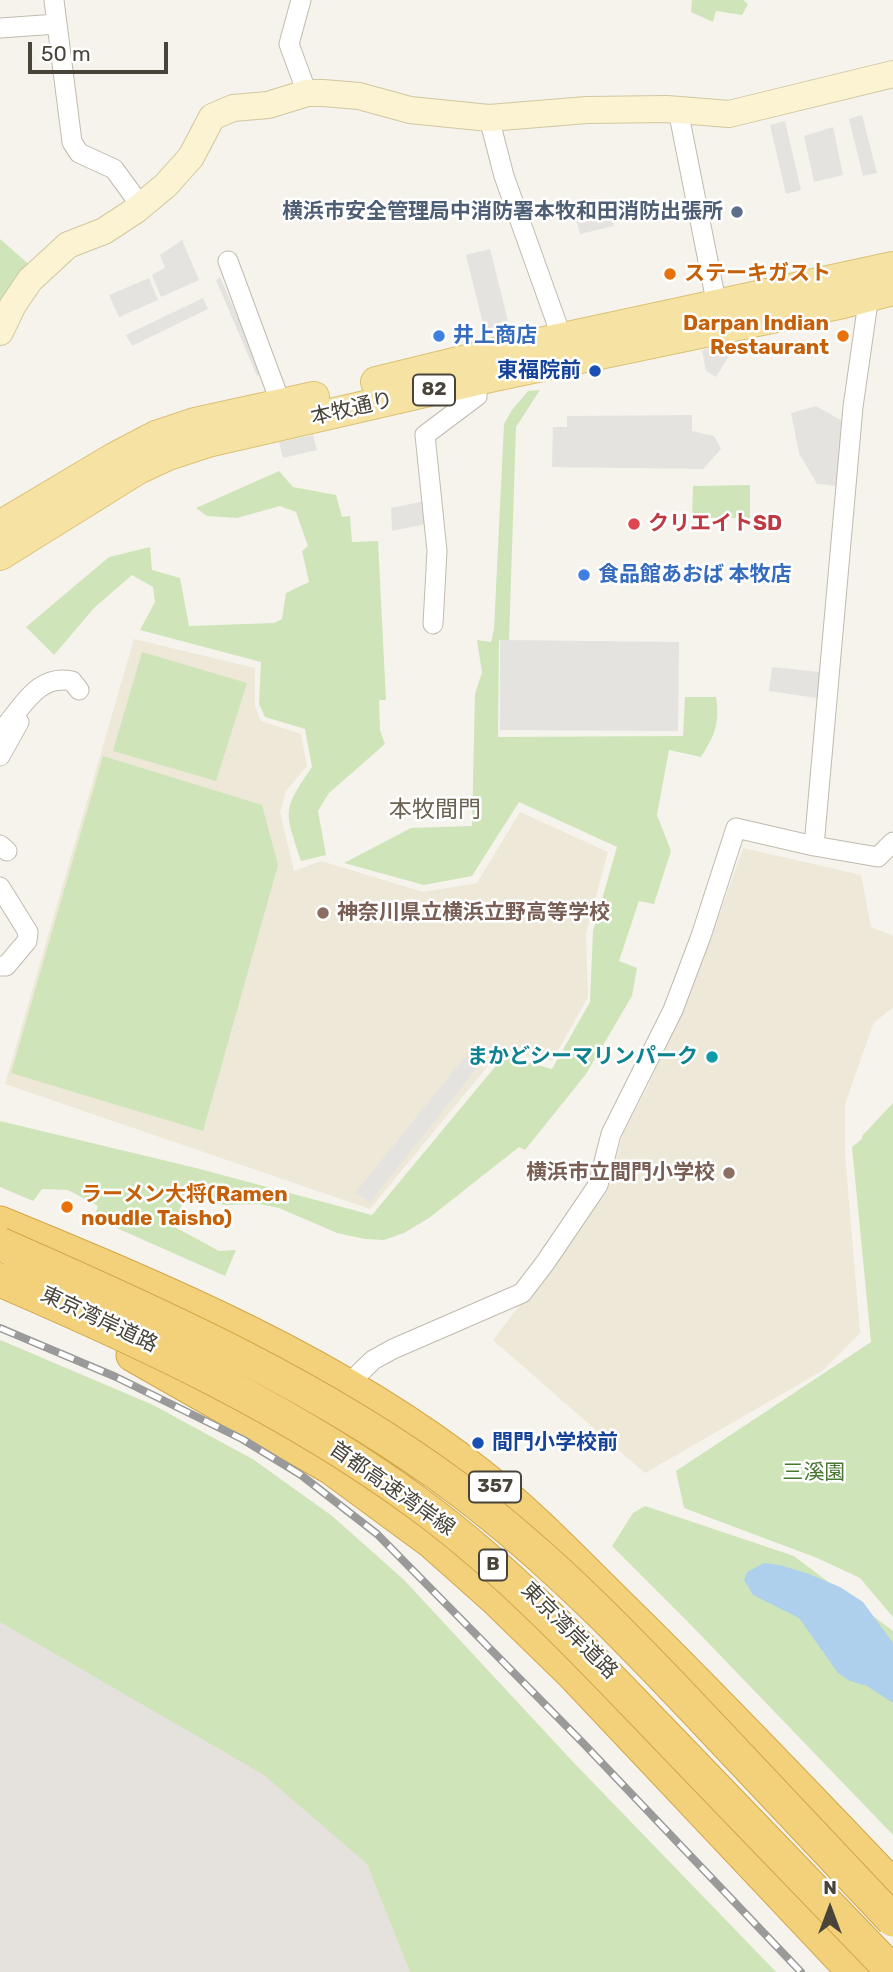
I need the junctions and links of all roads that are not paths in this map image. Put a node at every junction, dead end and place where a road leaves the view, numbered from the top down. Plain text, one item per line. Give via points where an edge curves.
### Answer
1 (54, 0) edge
2 (301, 0) edge
3 (57, 24) junction
4 (0, 27) edge
5 (893, 74) edge
6 (307, 93) junction
7 (678, 110) junction
8 (489, 118) junction
9 (141, 206) junction
10 (228, 261) dead end
11 (880, 281) edge
12 (717, 306) junction
13 (0, 332) edge
14 (565, 359) junction
15 (471, 370) junction
16 (281, 404) junction
17 (0, 526) edge
18 (0, 555) edge
19 (433, 624) dead end
20 (37, 690) junction
21 (79, 690) dead end
22 (0, 732) edge
23 (0, 757) edge
24 (893, 842) edge
25 (814, 846) junction
26 (0, 887) edge
27 (0, 966) edge
28 (0, 1223) edge
29 (0, 1244) edge
30 (0, 1250) edge
31 (0, 1279) edge
32 (346, 1385) junction
33 (295, 1446) junction
34 (893, 1886) edge
35 (893, 1921) edge
36 (893, 1965) edge
37 (854, 1972) edge
38 (893, 1972) edge

1 - 3 street
2 - 6 street via 289,44
3 - 4 street
3 - 9 street via 72,142 79,153 114,169
5 - 7 street via 729,114
6 - 8 street via 359,96 410,110
6 - 9 street via 268,105 233,108 212,117 191,157
7 - 8 street via 587,110
7 - 12 street
8 - 14 street
9 - 13 street via 104,231 68,244 30,280
10 - 16 street
11 - 12 main road, 本牧通り / 82
11 - 14 main road, 本牧通り / 82
11 - 25 street via 853,407
12 - 14 main road, 本牧通り / 82
14 - 15 main road, 本牧通り / 82
15 - 16 main road, 本牧通り / 82
15 - 18 main road, 本牧通り / 82 via 168,455
15 - 19 street via 477,396 425,435 437,551
16 - 17 main road, 本牧通り / 82 via 156,436
20 - 21 street via 61,679 72,681
20 - 22 street
20 - 23 street
24 - 25 street via 878,857
25 - 32 street via 736,828 697,948 673,1010 611,1134 598,1185 522,1293 393,1349
26 - 27 street via 29,932 6,966
28 - 32 highway, 357 via 255,1334
29 - 35 highway, 首都高速湾岸線 / B, bridge via 278,1377 460,1491 634,1645
30 - 35 highway, 東京湾岸道路 / 357, bridge via 315,1402 534,1559 630,1650
31 - 33 highway, 東京湾岸道路
31 - 36 highway, 東京湾岸道路 / 357, bridge via 123,1329 270,1404 423,1500 559,1618
31 - 38 highway, 首都高速湾岸線 / B, bridge via 95,1320 299,1425 425,1509 559,1625
32 - 33 street
32 - 34 highway, 357 via 478,1473 525,1511
33 - 37 highway, 東京湾岸道路 via 432,1542 496,1599 573,1674

